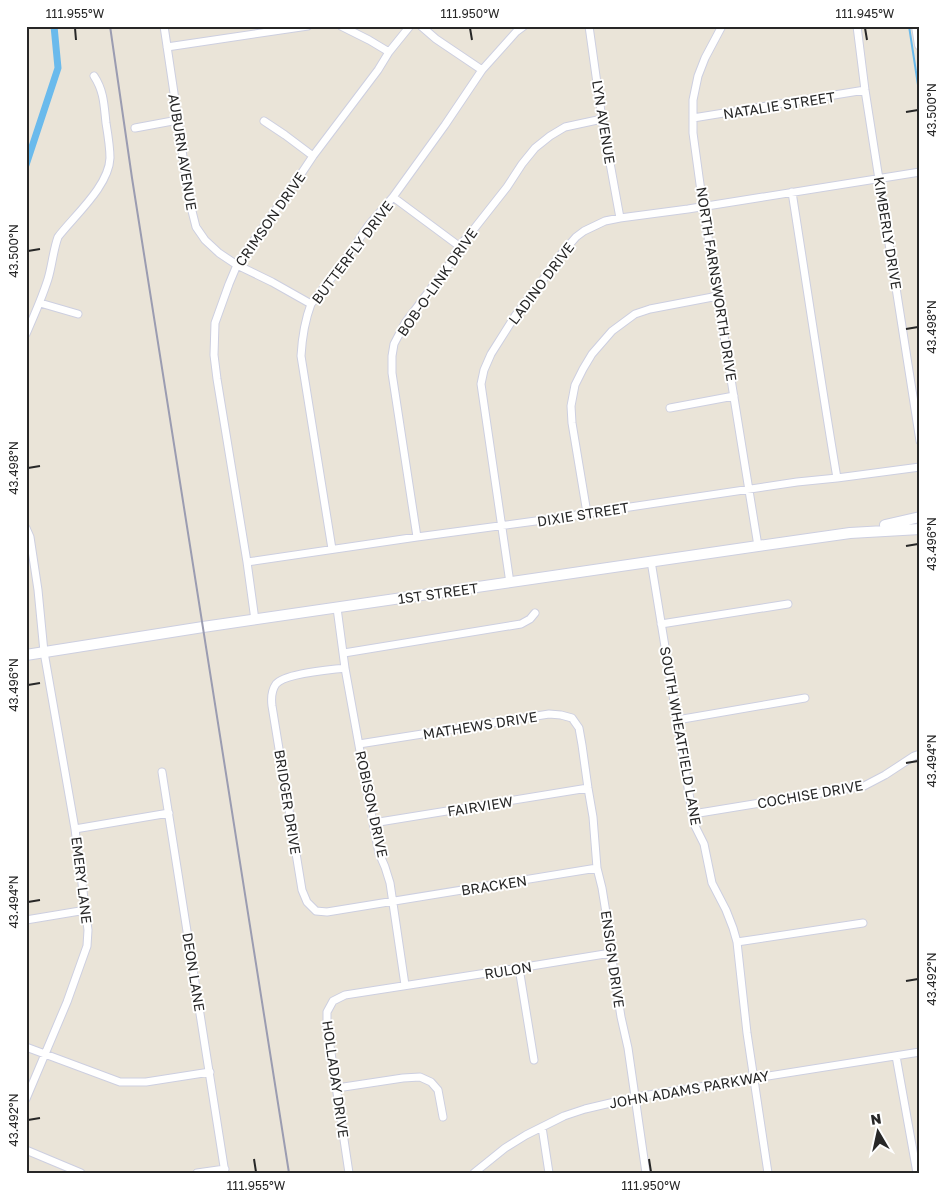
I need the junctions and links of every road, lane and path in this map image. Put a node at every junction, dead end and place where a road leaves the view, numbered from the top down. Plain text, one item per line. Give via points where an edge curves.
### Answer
1 (164, 26) edge
2 (308, 26) edge
3 (341, 26) edge
4 (410, 26) edge
5 (421, 26) edge
6 (524, 26) edge
7 (589, 26) edge
8 (722, 26) edge
9 (857, 26) edge
10 (917, 26) edge
11 (920, 45) edge
12 (167, 47) junction
13 (389, 52) junction
14 (482, 70) junction
15 (94, 76) dead end
16 (865, 90) junction
17 (693, 118) junction
18 (178, 120) junction
19 (602, 120) junction
20 (264, 121) dead end
21 (135, 128) dead end
22 (313, 156) junction
23 (920, 172) edge
24 (879, 178) junction
25 (792, 192) junction
26 (392, 198) junction
27 (704, 206) junction
28 (620, 218) junction
29 (459, 246) junction
30 (237, 265) junction
31 (718, 296) junction
32 (40, 303) junction
33 (311, 304) junction
34 (78, 314) dead end
35 (26, 334) edge
36 (734, 396) junction
37 (670, 408) dead end
38 (920, 441) edge
39 (920, 467) edge
40 (837, 478) junction
41 (749, 490) junction
42 (587, 513) junction
43 (920, 517) edge
44 (502, 526) junction
45 (26, 528) edge
46 (920, 529) edge
47 (850, 534) junction
48 (417, 537) junction
49 (758, 546) junction
50 (332, 549) junction
51 (650, 561) junction
52 (247, 562) junction
53 (510, 583) junction
54 (788, 604) dead end
55 (337, 608) junction
56 (535, 613) dead end
57 (255, 620) junction
58 (662, 624) junction
59 (44, 652) junction
60 (344, 653) junction
61 (26, 655) edge
62 (345, 668) junction
63 (805, 698) dead end
64 (677, 720) junction
65 (359, 744) junction
66 (582, 745) joint
67 (920, 754) edge
68 (162, 772) dead end
69 (588, 788) junction
70 (169, 813) junction
71 (693, 814) junction
72 (373, 824) junction
73 (75, 829) junction
74 (597, 868) junction
75 (392, 901) junction
76 (86, 910) junction
77 (26, 920) edge
78 (863, 923) dead end
79 (737, 942) junction
80 (611, 953) junction
81 (519, 968) junction
82 (405, 985) junction
83 (26, 1047) edge
84 (920, 1052) edge
85 (46, 1054) junction
86 (896, 1056) junction
87 (534, 1060) dead end
88 (210, 1072) junction
89 (754, 1078) junction
90 (337, 1088) junction
91 (636, 1097) junction
92 (26, 1099) edge
93 (444, 1117) dead end
94 (542, 1127) junction
95 (26, 1150) edge
96 (225, 1171) edge
97 (81, 1173) edge
98 (197, 1173) edge
99 (349, 1173) edge
100 (474, 1173) edge
101 (549, 1173) edge
102 (646, 1173) edge
103 (768, 1173) edge
104 (917, 1173) edge

1 - 12 street, AUBURN AVENUE
2 - 12 street
3 - 13 street
4 - 13 street, CRIMSON DRIVE
5 - 14 street
6 - 14 street, BUTTERFLY DRIVE
7 - 19 street, LYN AVENUE
8 - 17 street, NORTH FARNSWORTH DRIVE via 698,76
9 - 16 street, KIMBERLY DRIVE
10 - 11 main road
12 - 18 street, AUBURN AVENUE
13 - 22 street, CRIMSON DRIVE
14 - 26 street, BUTTERFLY DRIVE
15 - 32 street via 104,102 110,158 108,170 98,189 58,237
16 - 17 street, NATALIE STREET
16 - 24 street, KIMBERLY DRIVE
17 - 27 street, NORTH FARNSWORTH DRIVE
18 - 21 street
18 - 30 street, AUBURN AVENUE via 196,227 219,253
19 - 28 street, LYN AVENUE
19 - 29 street, BOB-O-LINK DRIVE via 565,127 535,148
20 - 22 street
22 - 30 street, CRIMSON DRIVE
23 - 24 street, LADINO DRIVE
24 - 25 street, LADINO DRIVE
24 - 38 street, KIMBERLY DRIVE
25 - 27 street, LADINO DRIVE
25 - 40 street
26 - 29 street
26 - 33 street, BUTTERFLY DRIVE
27 - 28 street, LADINO DRIVE
27 - 31 street, NORTH FARNSWORTH DRIVE
28 - 44 street, LADINO DRIVE via 605,221 576,237 516,316 484,370 481,384
29 - 48 street, BOB-O-LINK DRIVE via 405,323 394,344 392,356
30 - 33 street, AUBURN AVENUE
30 - 52 street, CRIMSON DRIVE via 215,323 214,355
31 - 36 street, NORTH FARNSWORTH DRIVE
31 - 42 street via 635,314 612,331 592,354 575,385 571,406
32 - 34 street
32 - 35 street
33 - 50 street, BUTTERFLY DRIVE via 301,356
36 - 37 street
36 - 41 street, NORTH FARNSWORTH DRIVE
39 - 40 street, DIXIE STREET
40 - 41 street, DIXIE STREET
41 - 42 street, DIXIE STREET
41 - 49 street, NORTH FARNSWORTH DRIVE
42 - 44 street, DIXIE STREET
43 - 47 main road
44 - 48 street, DIXIE STREET
44 - 53 street, LADINO DRIVE
45 - 59 street, EMERY LANE via 32,548
46 - 47 main road
47 - 49 main road, 1ST STREET
48 - 50 street, DIXIE STREET
49 - 51 main road, 1ST STREET
50 - 52 street, DIXIE STREET
51 - 53 main road, 1ST STREET
51 - 58 street, SOUTH WHEATFIELD LANE
52 - 57 street, CRIMSON DRIVE
53 - 55 main road, 1ST STREET
54 - 58 street
55 - 57 main road, 1ST STREET
55 - 60 street, ROBISON DRIVE
56 - 60 street via 522,624
57 - 59 main road, 1ST STREET
58 - 64 street, SOUTH WHEATFIELD LANE
59 - 61 main road, 1ST STREET
59 - 73 street, EMERY LANE
60 - 62 street, ROBISON DRIVE
62 - 65 street, ROBISON DRIVE
62 - 75 street, BRIDGER DRIVE via 287,677 277,683 271,694 302,890 316,911 328,912
63 - 64 street
64 - 71 street, SOUTH WHEATFIELD LANE
65 - 66 street, MATHEWS DRIVE via 549,714 572,718 579,728
65 - 72 street, ROBISON DRIVE
66 - 69 street, ENSIGN DRIVE
67 - 71 street, COCHISE DRIVE via 864,786
68 - 70 street, DEON LANE
69 - 72 street, FAIRVIEW
69 - 74 street, ENSIGN DRIVE via 594,817
70 - 73 street
70 - 88 street, DEON LANE
71 - 79 street, SOUTH WHEATFIELD LANE via 694,824 704,844 712,883
72 - 75 street, ROBISON DRIVE
73 - 76 street, EMERY LANE
74 - 75 street, BRACKEN
74 - 80 street, ENSIGN DRIVE
75 - 82 street, ROBISON DRIVE
76 - 77 street
76 - 85 street, EMERY LANE via 87,946
78 - 79 street
79 - 89 street, SOUTH WHEATFIELD LANE
80 - 81 street, RULON
80 - 91 street, ENSIGN DRIVE
81 - 82 street, RULON
81 - 87 street
82 - 90 street, HOLLADAY DRIVE via 345,995 333,1001 327,1012 327,1026
83 - 85 street
84 - 86 street, JOHN ADAMS PARKWAY
85 - 88 street via 120,1082 146,1082
85 - 92 street, EMERY LANE
86 - 89 street, JOHN ADAMS PARKWAY
86 - 104 street
88 - 96 street, DEON LANE
89 - 91 street, JOHN ADAMS PARKWAY
89 - 103 street, SOUTH WHEATFIELD LANE
90 - 93 street via 420,1077 438,1090
90 - 99 street, HOLLADAY DRIVE
91 - 94 street, JOHN ADAMS PARKWAY via 585,1109
91 - 102 street, ENSIGN DRIVE
94 - 100 street, JOHN ADAMS PARKWAY via 505,1148
94 - 101 street
95 - 97 street
96 - 98 street

